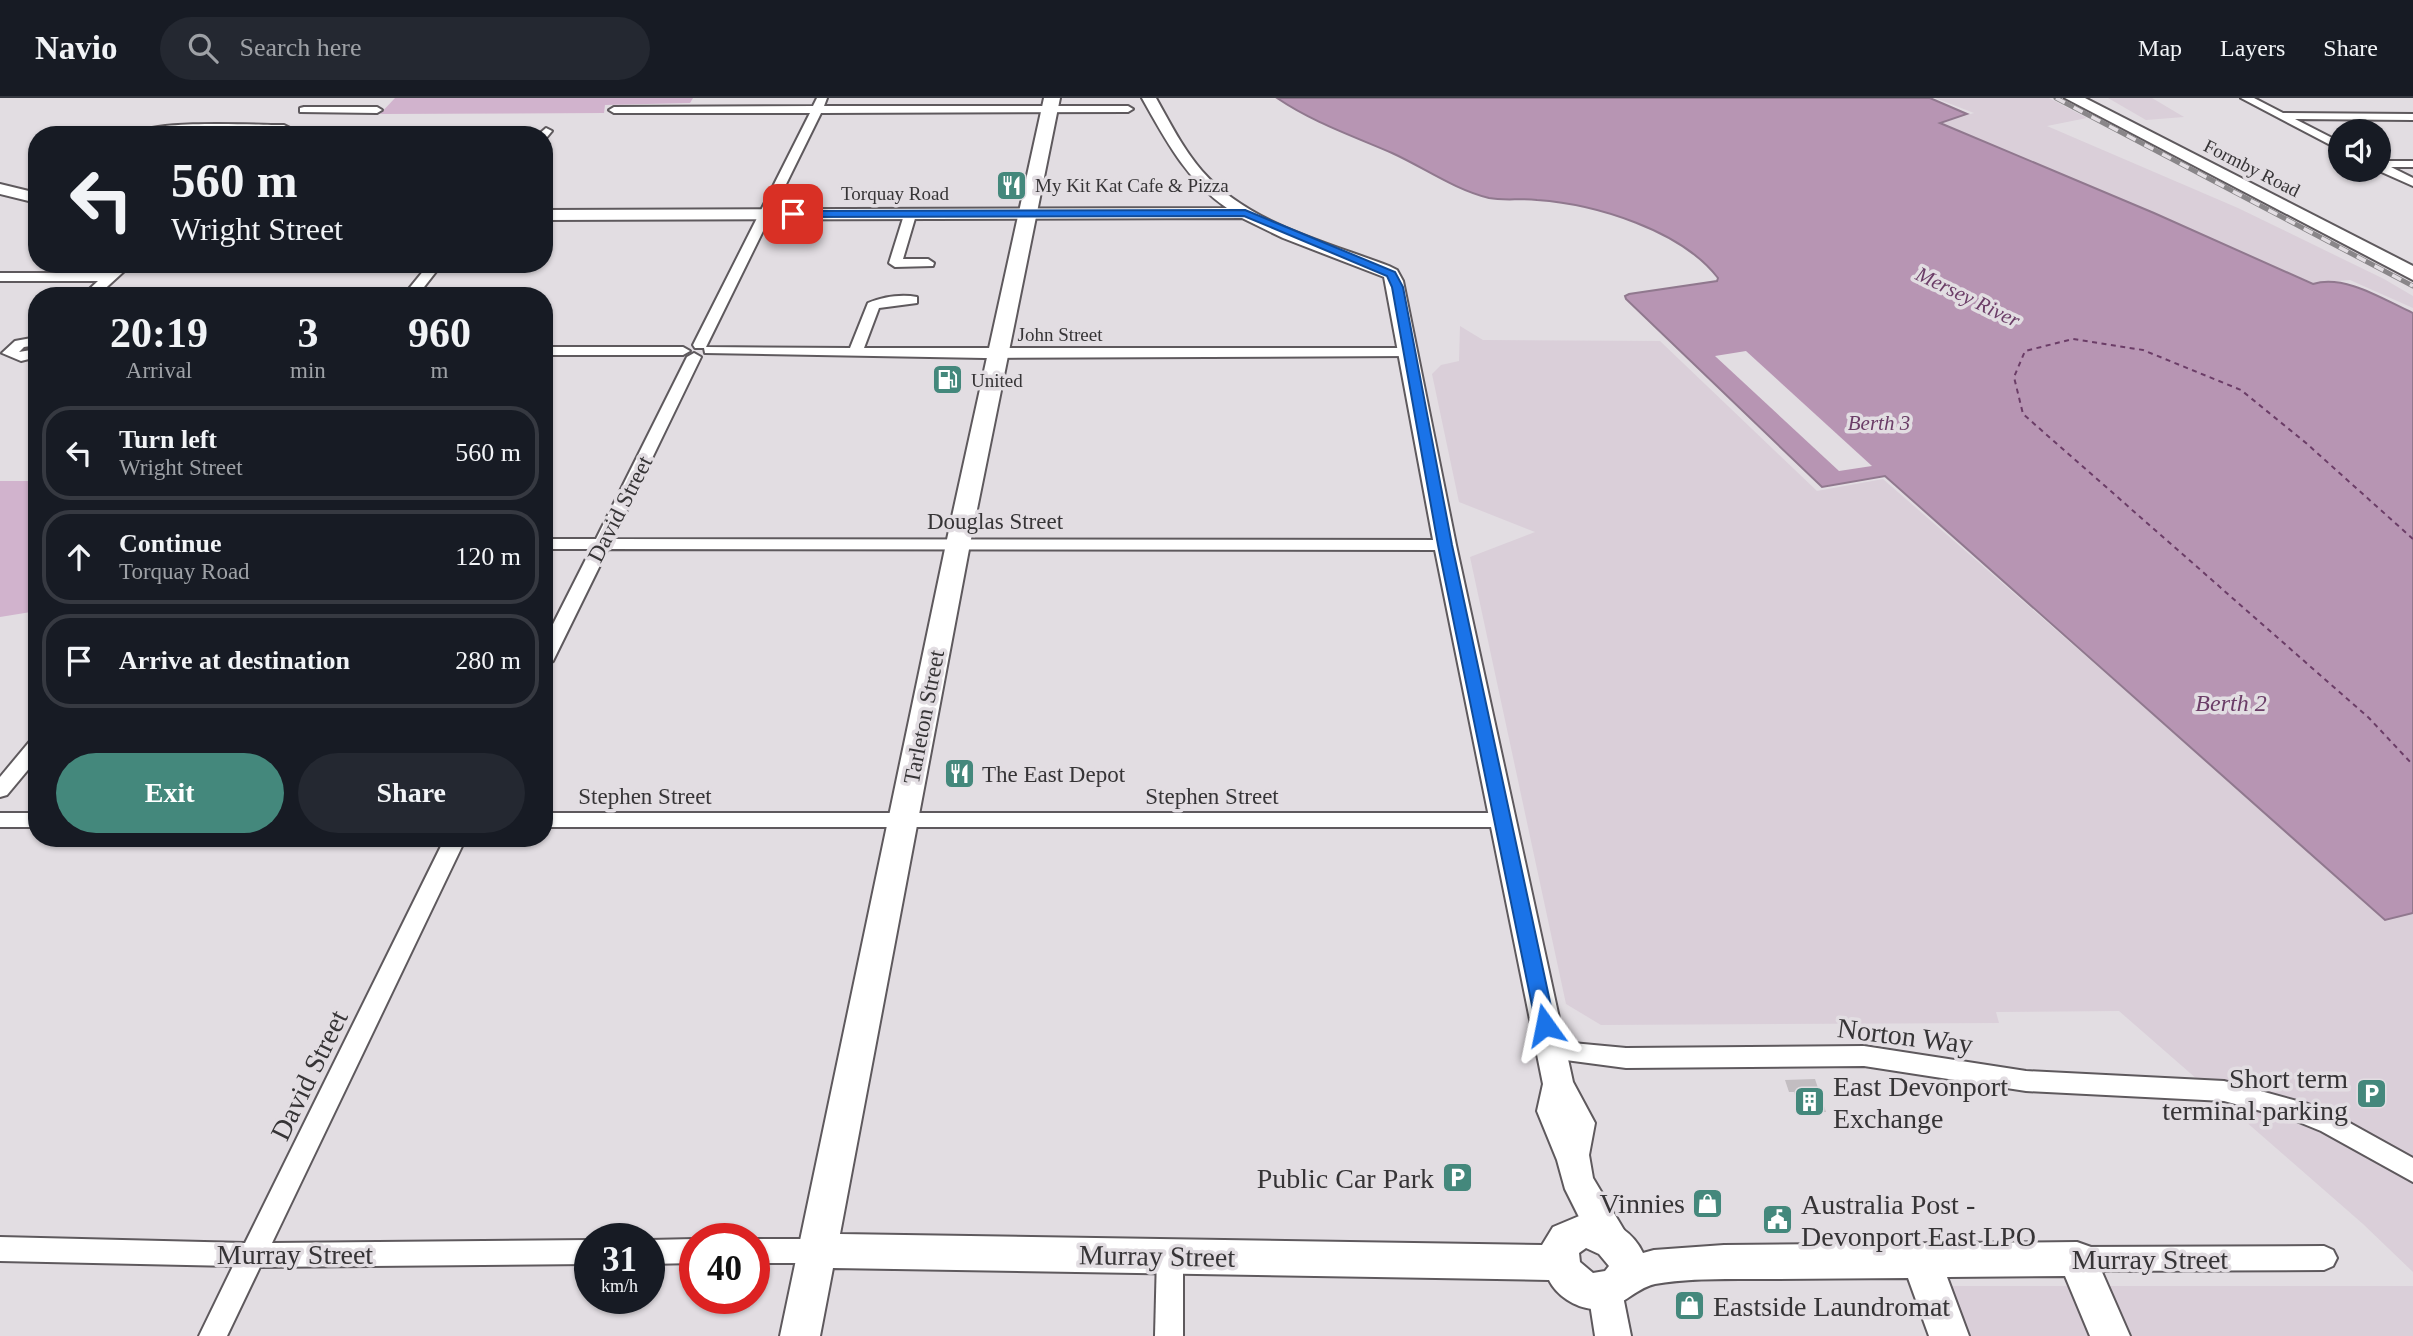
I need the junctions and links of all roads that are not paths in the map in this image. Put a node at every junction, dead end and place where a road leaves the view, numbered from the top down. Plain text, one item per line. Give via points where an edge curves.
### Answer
1 (317, 98) edge
2 (1149, 98) edge
3 (2073, 98) edge
4 (2088, 98) edge
5 (2246, 98) edge
6 (820, 104) edge
7 (1050, 104) edge
8 (1128, 109) dead end
9 (304, 110) junction
10 (377, 110) dead end
11 (614, 110) dead end
12 (2281, 116) junction
13 (2413, 117) edge
14 (286, 126) edge
15 (2328, 141) edge
16 (2413, 164) edge
17 (2391, 165) edge
18 (2391, 172) edge
19 (2413, 183) edge
20 (0, 189) edge
21 (28, 196) edge
22 (1245, 213) junction
23 (769, 214) junction
24 (1028, 214) junction
25 (553, 215) edge
26 (910, 215) junction
27 (928, 263) dead end
28 (2413, 267) edge
29 (115, 273) edge
30 (429, 273) edge
31 (2413, 274) edge
32 (0, 277) edge
33 (110, 277) junction
34 (99, 287) edge
35 (417, 287) edge
36 (912, 300) dead end
37 (28, 346) edge
38 (553, 351) edge
39 (697, 351) junction
40 (855, 352) junction
41 (1409, 352) junction
42 (28, 354) edge
43 (999, 354) junction
44 (9, 355) edge
45 (553, 544) edge
46 (603, 544) junction
47 (958, 544) junction
48 (1445, 545) junction
49 (553, 643) edge
50 (28, 757) edge
51 (0, 790) edge
52 (0, 820) edge
53 (28, 820) edge
54 (553, 820) edge
55 (904, 820) junction
56 (1503, 821) junction
57 (452, 847) edge
58 (1551, 1051) junction
59 (1575, 1166) junction
60 (2413, 1171) edge
61 (0, 1249) edge
62 (1565, 1250) junction
63 (770, 1251) edge
64 (817, 1251) junction
65 (574, 1252) edge
66 (254, 1255) junction
67 (1170, 1256) junction
68 (2324, 1258) dead end
69 (2077, 1259) junction
70 (1921, 1260) junction
71 (1616, 1264) junction
72 (213, 1336) edge
73 (800, 1336) edge
74 (1169, 1336) edge
75 (1613, 1336) edge
76 (1949, 1336) edge
77 (2110, 1336) edge

1 - 9 street
2 - 22 street via 1204,182
3 - 31 main road, Formby Road
4 - 28 main road, Formby Road via 2195,159
5 - 12 street
6 - 7 street
6 - 11 street
6 - 23 street, David Street
7 - 8 street
7 - 24 main road, Tarleton Street
9 - 10 street
9 - 14 street
12 - 13 street
12 - 15 street
16 - 17 street
18 - 19 street
20 - 21 street
22 - 24 street, Torquay Road
22 - 41 street via 1391,274
23 - 25 street, Torquay Road
23 - 26 street, Torquay Road
23 - 39 street, David Street
24 - 26 street, Torquay Road
24 - 43 main road, Tarleton Street
26 - 27 street via 895,263
29 - 33 street
30 - 35 street
32 - 33 street
33 - 34 street
36 - 40 street via 873,306
37 - 44 street
38 - 39 street, John Street
39 - 40 street, John Street
39 - 46 street, David Street
40 - 43 street, John Street
41 - 43 street, John Street
41 - 48 street
42 - 44 street
43 - 47 main road, Tarleton Street
45 - 46 street, Douglas Street
46 - 47 street, Douglas Street
46 - 49 street, David Street
47 - 48 street, Douglas Street
47 - 55 main road, Tarleton Street
48 - 56 street
50 - 51 street
52 - 53 street
54 - 55 street, Stephen Street
55 - 56 street, Stephen Street
55 - 64 main road, Tarleton Street
56 - 58 street
57 - 66 street, David Street
58 - 59 street via 1558,1084 1553,1111
58 - 60 street, Norton Way via 1626,1058 1864,1056 2026,1081 2213,1090 2299,1111
59 - 62 street via 1575,1215
59 - 71 street
61 - 66 street, Murray Street
62 - 67 main road, Murray Street
62 - 71 main road, Murray Street via 1584,1231 1594,1232
62 - 71 main road via 1574,1283 1591,1291
63 - 64 street, Murray Street
64 - 67 main road, Murray Street
64 - 73 main road, Tarleton Street
65 - 66 street, Murray Street
66 - 72 street, David Street
67 - 74 street
68 - 69 street, Murray Street
69 - 70 main road, Murray Street
69 - 77 main road
70 - 71 main road, Murray Street via 1724,1262 1654,1268
70 - 76 main road
71 - 75 street

